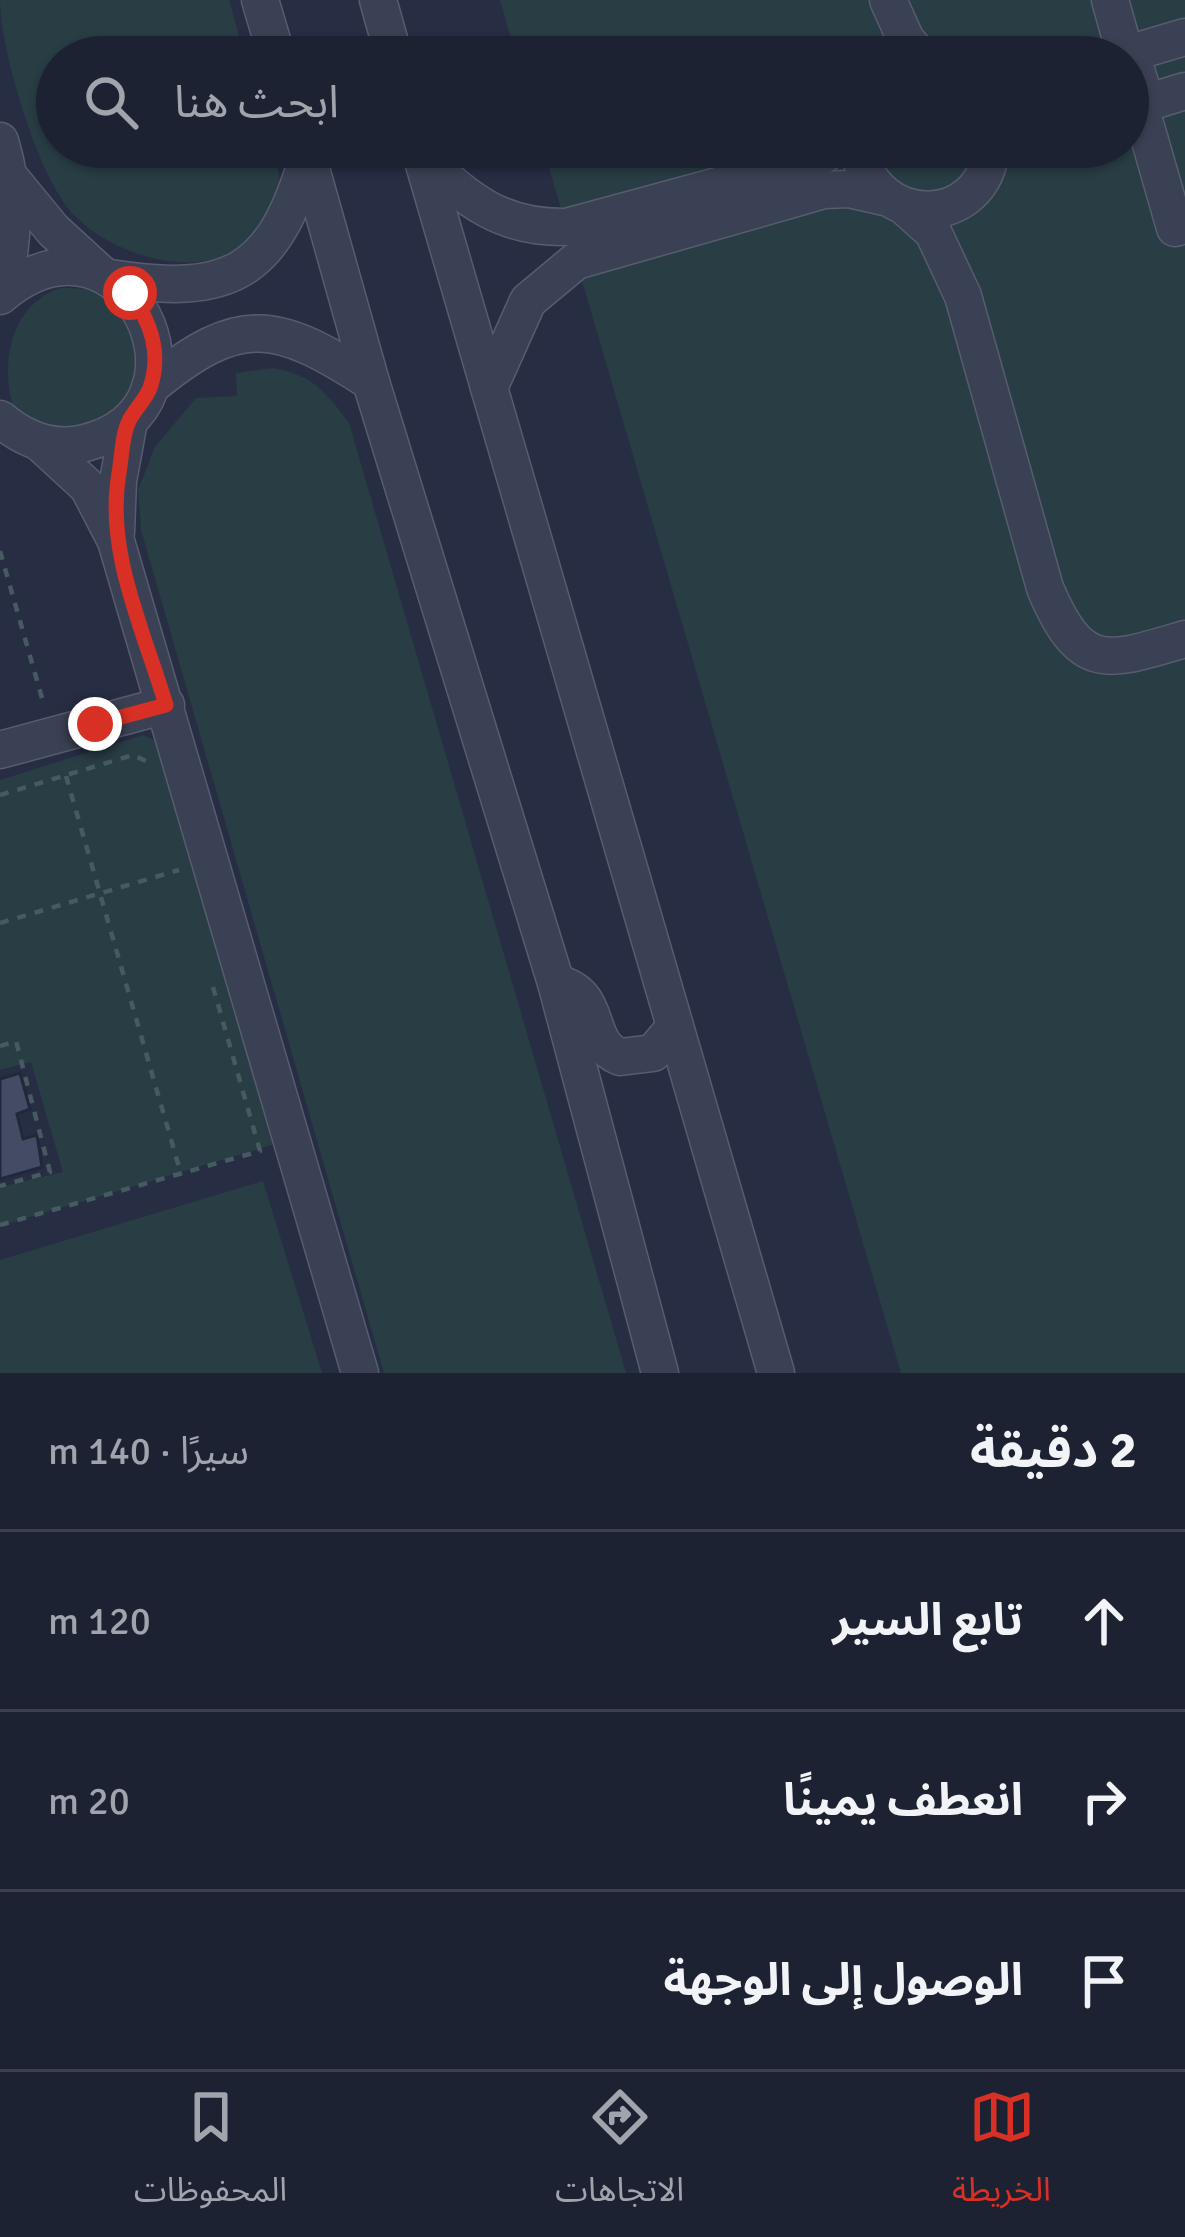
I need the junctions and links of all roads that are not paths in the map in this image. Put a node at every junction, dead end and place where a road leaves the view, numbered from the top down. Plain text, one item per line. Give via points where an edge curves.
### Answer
1 (260, 0) edge
2 (378, 0) edge
3 (888, 0) edge
4 (1110, 0) edge
5 (271, 36) edge
6 (388, 36) edge
7 (893, 36) edge
8 (904, 36) edge
9 (1120, 36) edge
10 (1185, 37) edge
11 (1149, 47) edge
12 (1185, 92) edge
13 (1149, 102) edge
14 (1149, 138) edge
15 (0, 141) edge
16 (301, 168) edge
17 (311, 168) edge
18 (425, 168) edge
19 (437, 168) edge
20 (785, 168) edge
21 (863, 168) edge
22 (984, 168) edge
23 (984, 168) edge
24 (12, 180) junction
25 (894, 202) junction
26 (1185, 225) edge
27 (105, 276) junction
28 (0, 295) edge
29 (963, 296) junction
30 (371, 382) junction
31 (150, 387) junction
32 (489, 388) junction
33 (129, 421) junction
34 (14, 435) edge
35 (116, 542) junction
36 (1185, 639) edge
37 (166, 705) junction
38 (53, 724) junction
39 (0, 730) edge
40 (0, 750) edge
41 (556, 983) junction
42 (674, 1028) junction
43 (359, 1373) edge
44 (660, 1373) edge
45 (776, 1373) edge

1 - 5 street
2 - 6 street
3 - 7 street
3 - 8 street
4 - 9 street
10 - 11 street
12 - 13 street
14 - 26 street via 1175,228
15 - 24 street
16 - 27 street via 284,226 244,268 183,285
17 - 30 street
18 - 32 street
19 - 20 street via 480,207 534,227 566,227
21 - 25 street
22 - 25 street via 966,196 947,206 926,211
23 - 29 street via 959,224
24 - 27 street via 52,230
24 - 28 street
25 - 29 street via 933,232
25 - 32 street via 824,190 576,261 528,302
27 - 28 street via 47,268
27 - 31 street via 145,314 154,337
29 - 36 street via 1057,616 1097,656
30 - 31 street via 313,345 238,333
30 - 41 street
31 - 33 street
32 - 42 street
33 - 34 street via 71,447
33 - 35 street
34 - 35 street via 88,487
35 - 37 street
37 - 38 street
37 - 43 street
38 - 39 street via 21,734
38 - 40 street
41 - 42 street via 580,992 602,1043 620,1057 653,1053
41 - 44 street
42 - 45 street

